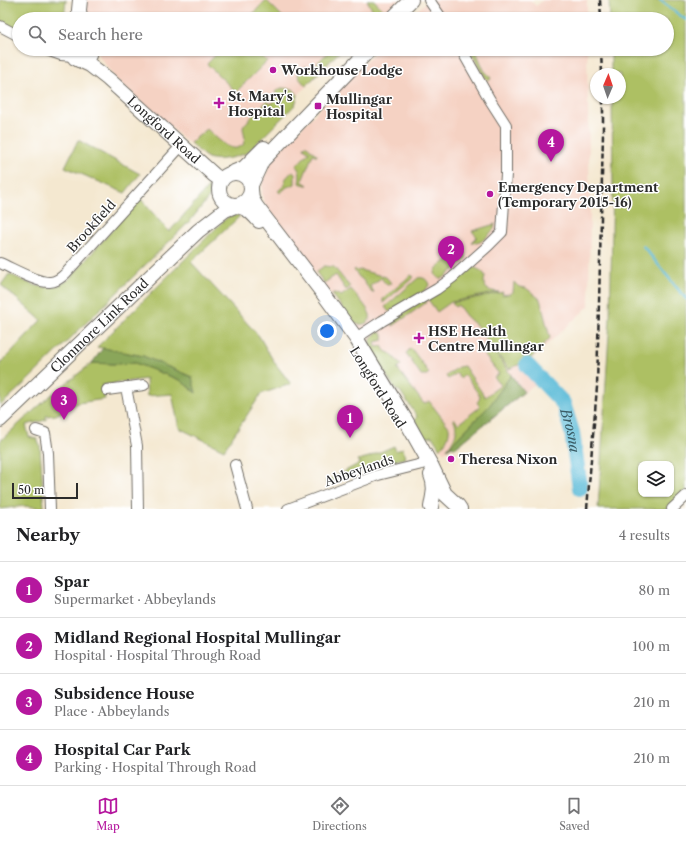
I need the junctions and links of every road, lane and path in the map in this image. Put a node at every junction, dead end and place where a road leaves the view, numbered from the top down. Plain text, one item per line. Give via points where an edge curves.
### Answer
1 (411, 0) edge
2 (418, 0) edge
3 (429, 0) edge
4 (399, 12) edge
5 (406, 12) edge
6 (437, 12) edge
7 (0, 26) edge
8 (12, 32) edge
9 (84, 56) edge
10 (355, 56) edge
11 (363, 56) edge
12 (466, 56) edge
13 (182, 145) junction
14 (227, 177) junction
15 (251, 188) junction
16 (220, 196) junction
17 (236, 206) junction
18 (198, 231) junction
19 (1, 265) edge
20 (355, 338) junction
21 (366, 367) junction
22 (144, 385) dead end
23 (126, 387) junction
24 (107, 390) dead end
25 (397, 405) junction
26 (0, 420) edge
27 (36, 430) dead end
28 (406, 431) junction
29 (426, 463) junction
30 (235, 465) dead end
31 (686, 496) edge
32 (302, 506) edge
33 (458, 506) edge
34 (431, 508) edge
35 (50, 509) edge
36 (138, 509) edge
37 (247, 509) edge
38 (288, 509) edge
39 (672, 509) edge

1 - 4 street
2 - 5 street
3 - 6 street
7 - 8 street
9 - 13 street, Longford Road
10 - 14 street via 244,168
11 - 15 street via 262,161
12 - 20 street via 506,125 502,232 437,289
13 - 14 street, Longford Road via 214,175
13 - 19 street, Brookfield via 58,279 45,282
14 - 15 street via 240,174 249,181
14 - 16 street via 219,185
15 - 17 street via 247,200
15 - 20 street via 255,204
16 - 17 street via 226,203
16 - 18 street, Clonmore Link Road
17 - 18 street, Clonmore Link Road via 225,210
17 - 21 street, Longford Road via 248,209 290,258 322,300
18 - 26 street, Clonmore Link Road
20 - 21 street via 354,344
20 - 25 street
21 - 28 street, Longford Road
22 - 23 street
23 - 24 street
23 - 36 street via 137,446
25 - 28 street via 407,426
25 - 33 street via 446,494
27 - 35 street via 45,433
28 - 29 street, Longford Road
29 - 32 street, Abbeylands via 378,475
29 - 34 street, Longford Road via 434,488
30 - 37 street
31 - 39 street
32 - 38 street, Abbeylands
33 - 34 street via 442,500

